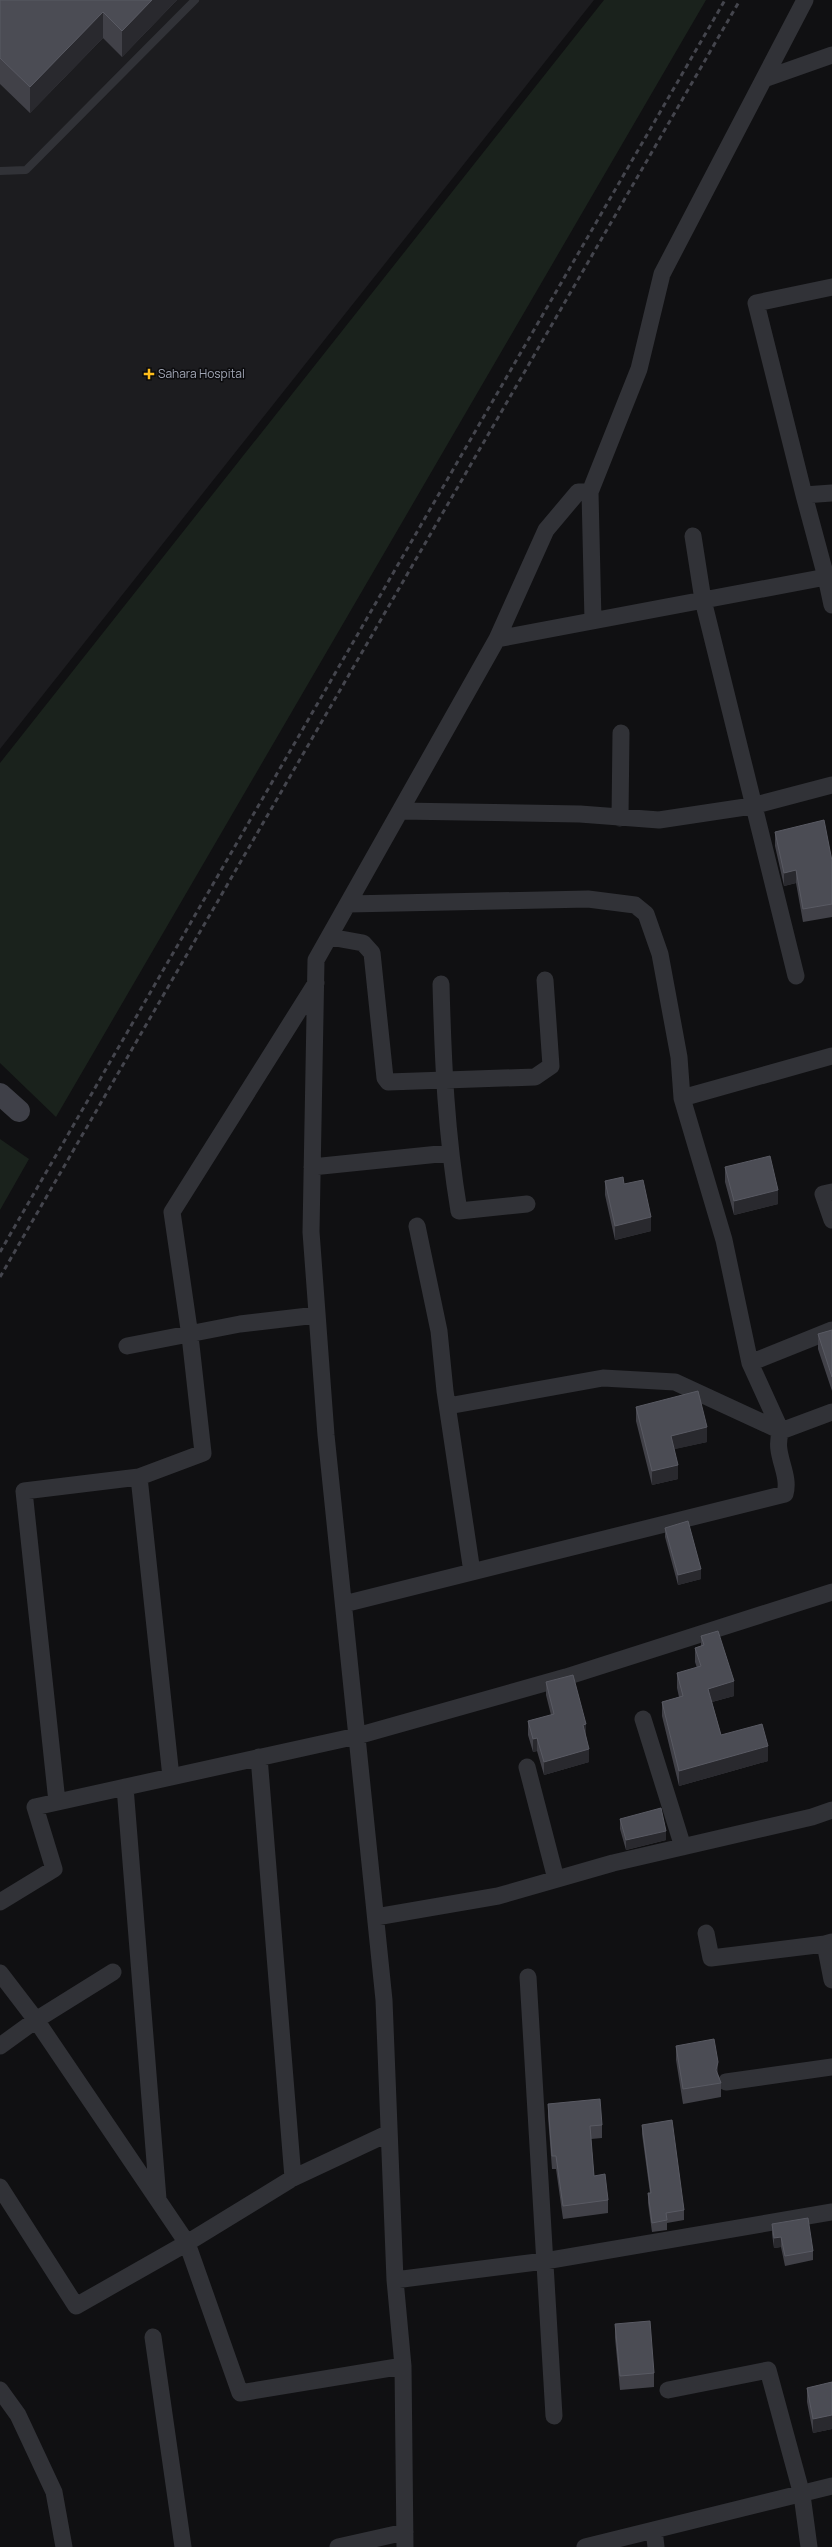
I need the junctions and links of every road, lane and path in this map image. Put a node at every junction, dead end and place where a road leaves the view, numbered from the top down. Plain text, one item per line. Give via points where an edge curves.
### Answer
1 (195, 0) edge
2 (805, 0) edge
3 (832, 55) edge
4 (764, 79) junction
5 (0, 171) edge
6 (832, 287) edge
7 (590, 492) junction
8 (832, 493) edge
9 (804, 495) junction
10 (693, 536) dead end
11 (826, 577) junction
12 (703, 600) junction
13 (832, 605) edge
14 (593, 621) junction
15 (497, 639) junction
16 (621, 733) dead end
17 (832, 785) edge
18 (752, 806) junction
19 (400, 811) junction
20 (620, 818) junction
21 (348, 904) junction
22 (330, 936) junction
23 (796, 976) dead end
24 (545, 980) dead end
25 (316, 983) junction
26 (441, 984) dead end
27 (832, 1056) edge
28 (443, 1080) junction
29 (0, 1094) edge
30 (682, 1098) junction
31 (20, 1111) dead end
32 (449, 1154) junction
33 (312, 1166) junction
34 (832, 1192) edge
35 (527, 1204) dead end
36 (832, 1220) edge
37 (417, 1226) dead end
38 (317, 1315) junction
39 (832, 1330) edge
40 (190, 1336) junction
41 (127, 1346) dead end
42 (750, 1363) junction
43 (448, 1406) junction
44 (832, 1412) edge
45 (781, 1431) junction
46 (139, 1477) junction
47 (472, 1572) junction
48 (832, 1592) edge
49 (344, 1604) junction
50 (643, 1719) dead end
51 (357, 1736) junction
52 (260, 1757) junction
53 (527, 1767) dead end
54 (171, 1777) junction
55 (125, 1787) junction
56 (57, 1802) junction
57 (832, 1810) edge
58 (683, 1847) junction
59 (556, 1879) junction
60 (0, 1902) edge
61 (376, 1917) junction
62 (706, 1933) dead end
63 (829, 1943) edge
64 (114, 1972) dead end
65 (0, 1973) edge
66 (528, 1977) dead end
67 (832, 1980) edge
68 (36, 2020) junction
69 (0, 2046) edge
70 (832, 2067) edge
71 (726, 2082) dead end
72 (389, 2133) junction
73 (293, 2178) junction
74 (0, 2187) edge
75 (158, 2201) junction
76 (832, 2212) edge
77 (187, 2243) junction
78 (545, 2261) junction
79 (395, 2280) junction
80 (153, 2336) dead end
81 (403, 2366) junction
82 (0, 2390) edge
83 (668, 2390) dead end
84 (554, 2416) dead end
85 (832, 2486) edge
86 (802, 2495) junction
87 (655, 2539) edge
88 (405, 2540) edge
89 (64, 2547) edge
90 (183, 2547) edge
91 (338, 2547) edge
92 (585, 2547) edge
93 (809, 2547) edge

1 - 5 lane via 26,170
2 - 4 street
3 - 4 street
4 - 7 street via 662,274 639,369
6 - 9 street via 756,303
7 - 14 street
7 - 15 street via 578,492 546,530
8 - 9 street
9 - 11 street
10 - 12 street
11 - 12 street
11 - 13 street
12 - 14 street
12 - 18 street
14 - 15 street
15 - 19 street
16 - 20 street
17 - 18 street
18 - 20 street via 659,820
18 - 23 street
19 - 20 street via 580,814
19 - 21 street
21 - 22 street
21 - 30 street via 588,900 635,905 646,914 660,954 679,1057
22 - 25 street via 316,960
22 - 28 street via 363,943 372,953 385,1078 388,1082
24 - 28 street via 551,1066 535,1077
25 - 33 street
25 - 40 street via 172,1212
26 - 28 street
27 - 30 street
28 - 32 street
29 - 31 street
30 - 42 street via 724,1240
32 - 33 street
32 - 35 street via 459,1211
33 - 38 street via 311,1232
34 - 36 street via 823,1194
37 - 43 street via 439,1331
38 - 40 street via 240,1324
38 - 49 street via 326,1435
39 - 42 street
40 - 41 street
40 - 46 street via 203,1453
42 - 45 street
43 - 45 street via 602,1378 675,1382
43 - 47 street
44 - 45 street
45 - 47 street via 777,1446 787,1487 785,1494
46 - 54 street
46 - 56 street via 24,1491
47 - 49 street
48 - 51 street via 566,1677
49 - 51 street
50 - 58 street
51 - 52 street
51 - 61 street
52 - 54 street
52 - 73 street
53 - 59 street
54 - 55 street
55 - 56 street
55 - 75 street
56 - 60 street via 35,1807 54,1869
57 - 58 street
58 - 59 street
59 - 61 street via 498,1896
61 - 72 street via 384,2000
62 - 63 street via 711,1958
63 - 67 street
64 - 68 street
65 - 68 street
66 - 78 street
68 - 69 street
68 - 75 street
70 - 71 street
72 - 73 street
72 - 79 street
73 - 77 street
74 - 77 street via 76,2306
75 - 77 street
76 - 78 street
77 - 81 street via 240,2393
78 - 79 street
78 - 84 street
79 - 81 street
80 - 90 street
81 - 88 street
82 - 89 street via 18,2415 54,2492
83 - 86 street via 768,2370
85 - 86 street
86 - 87 street
86 - 93 street
87 - 92 street
88 - 91 street

